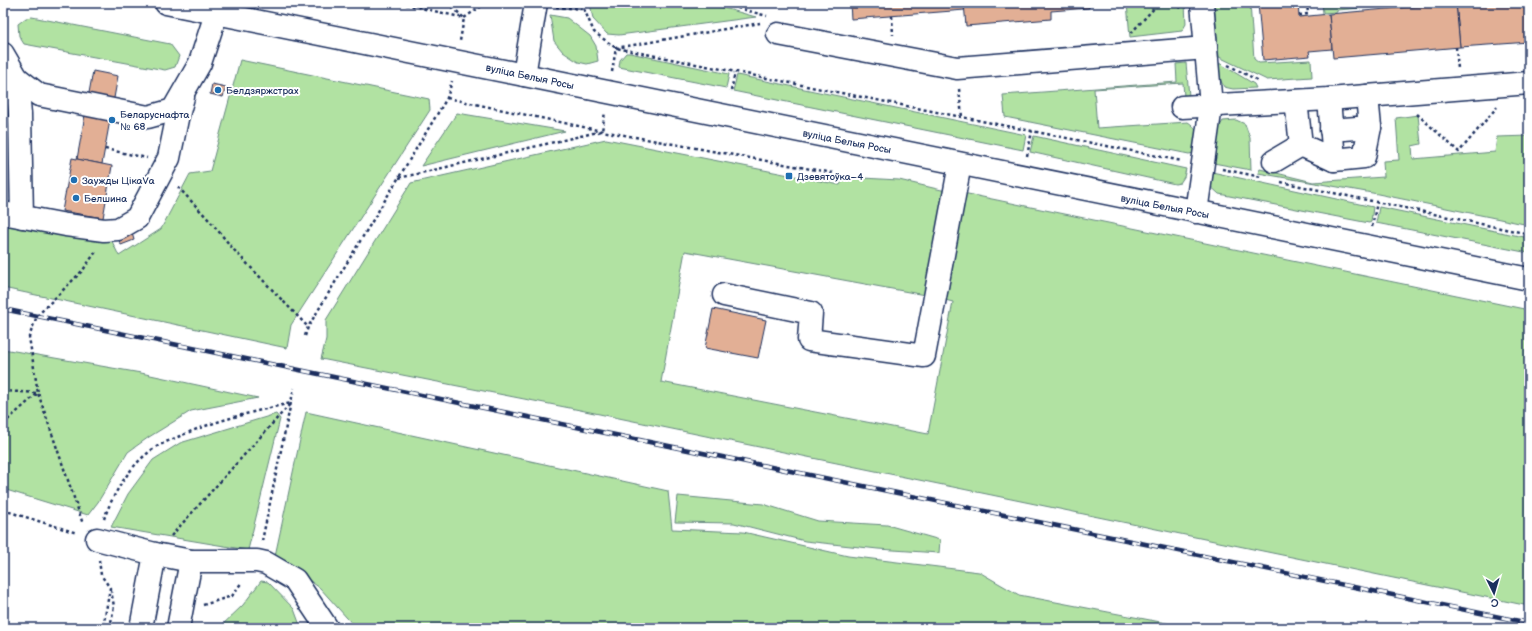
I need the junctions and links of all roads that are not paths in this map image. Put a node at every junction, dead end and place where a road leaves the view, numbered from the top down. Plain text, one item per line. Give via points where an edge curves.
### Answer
1 (166, 3) edge
2 (536, 3) edge
3 (1202, 3) edge
4 (216, 14) junction
5 (774, 26) road end
6 (1206, 48) junction
7 (3, 54) edge
8 (524, 74) junction
9 (17, 78) junction
10 (1523, 84) edge
11 (186, 86) junction
12 (1367, 96) junction
13 (1329, 99) junction
14 (1296, 101) junction
15 (1211, 106) junction
16 (1182, 107) dead end
17 (1370, 127) junction
18 (1332, 130) junction
19 (1301, 145) junction
20 (1334, 160) junction
21 (960, 164) junction
22 (1272, 173) road end
23 (1196, 212) junction
24 (12, 215) edge
25 (1529, 279) edge
26 (724, 295) dead end
27 (97, 539) road end
28 (155, 554) junction
29 (191, 561) junction
30 (141, 628) edge
31 (178, 628) edge
32 (327, 628) edge

1 - 4 main road, вуліца Белыя Росы
2 - 8 main road
3 - 6 main road
4 - 8 main road, вуліца Белыя Росы
4 - 11 main road via 200,62
5 - 6 main road via 957,68
6 - 15 main road
7 - 9 main road
8 - 21 main road, вуліца Белыя Росы
9 - 11 main road via 39,95 148,117 173,110
9 - 24 main road via 20,115
10 - 12 main road
11 - 24 main road via 169,158 137,218 118,229 97,229
12 - 13 main road
12 - 17 main road
13 - 14 main road
13 - 18 main road
14 - 15 main road
14 - 19 main road
15 - 16 main road
15 - 23 main road
17 - 18 main road
17 - 20 main road via 1364,158
18 - 20 main road
19 - 20 main road
19 - 22 main road
21 - 23 main road, вуліца Белыя Росы
21 - 26 main road via 924,356 809,340 810,313
23 - 25 main road, вуліца Белыя Росы
27 - 28 main road
28 - 29 main road
28 - 30 main road
29 - 31 main road
29 - 32 main road via 266,563 295,580

